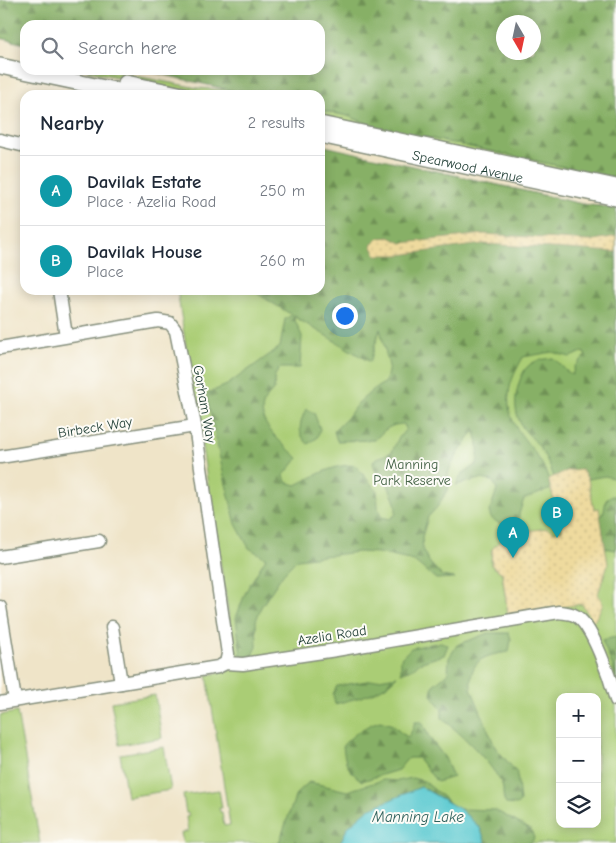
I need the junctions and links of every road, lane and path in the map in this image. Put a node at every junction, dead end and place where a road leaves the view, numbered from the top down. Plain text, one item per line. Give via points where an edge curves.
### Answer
1 (0, 56) edge
2 (20, 60) edge
3 (0, 66) edge
4 (20, 70) edge
5 (43, 75) edge
6 (89, 75) edge
7 (114, 90) edge
8 (159, 90) edge
9 (325, 125) edge
10 (325, 136) edge
11 (0, 140) edge
12 (20, 145) edge
13 (616, 188) edge
14 (616, 198) edge
15 (60, 295) edge
16 (66, 336) junction
17 (0, 348) edge
18 (195, 426) junction
19 (0, 457) edge
20 (99, 541) dead end
21 (0, 557) edge
22 (0, 607) edge
23 (112, 627) dead end
24 (226, 662) junction
25 (121, 683) junction
26 (15, 700) junction
27 (616, 700) edge
28 (0, 702) edge

1 - 2 main road
3 - 4 main road
5 - 7 main road
6 - 8 main road
9 - 13 main road, Spearwood Avenue
10 - 14 main road, Spearwood Avenue
11 - 12 street
15 - 16 street
16 - 17 street, Gorham Way
16 - 18 street, Gorham Way via 158,321 170,323 176,331
18 - 19 street, Birbeck Way
18 - 24 street, Gorham Way via 228,654
20 - 21 street
22 - 26 street
23 - 25 street
24 - 25 street, Azelia Road via 218,667
24 - 27 street, Azelia Road via 243,664 299,656 559,612 576,615 588,628 610,677
25 - 26 street, Azelia Road
26 - 28 street, Azelia Road

